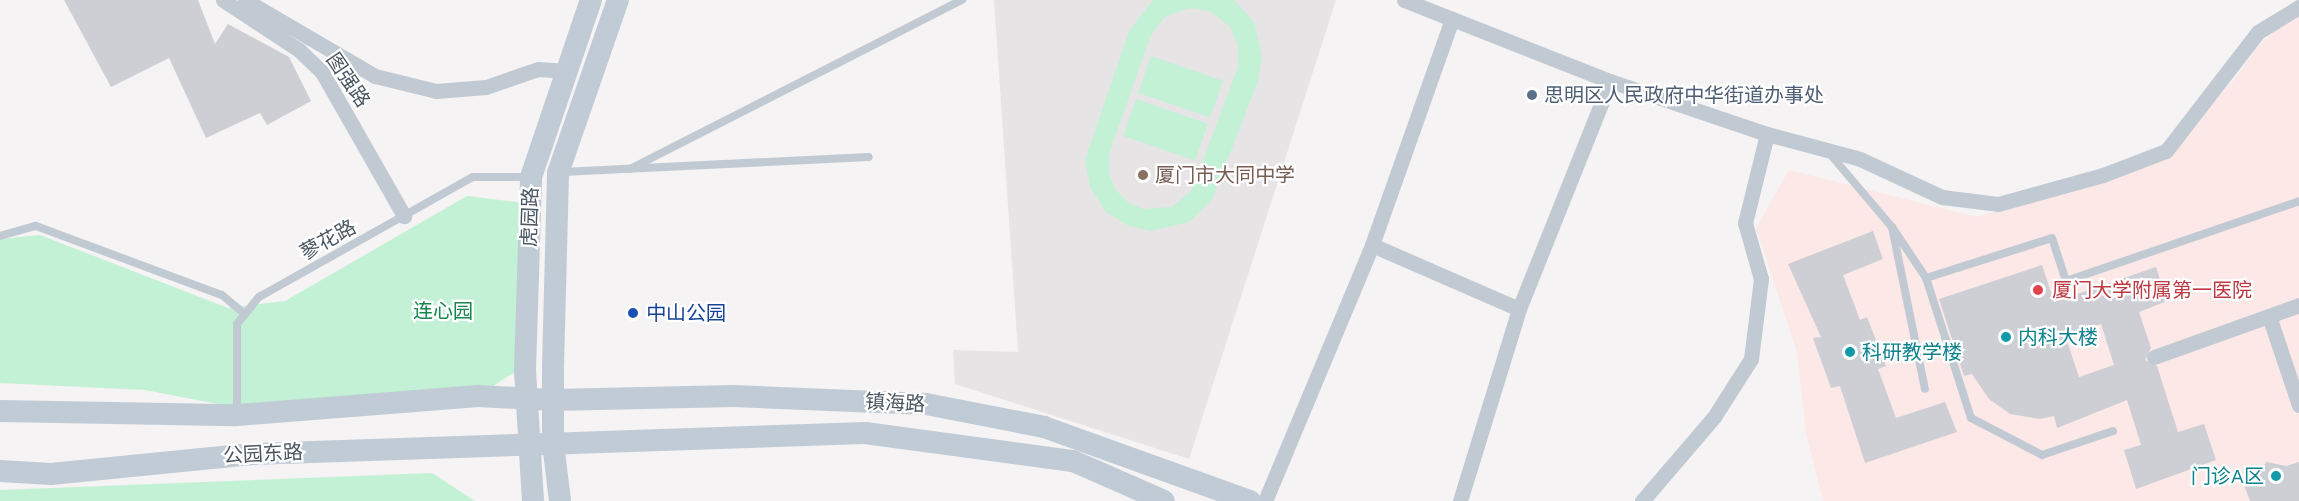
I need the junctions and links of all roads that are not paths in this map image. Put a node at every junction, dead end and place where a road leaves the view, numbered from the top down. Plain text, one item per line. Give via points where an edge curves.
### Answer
1 (223, 0) edge
2 (245, 0) edge
3 (618, 0) edge
4 (962, 0) edge
5 (1404, 0) edge
6 (594, 2) edge
7 (2299, 7) edge
8 (1452, 19) junction
9 (568, 71) junction
10 (1610, 81) junction
11 (1767, 134) junction
12 (1827, 150) junction
13 (869, 158) dead end
14 (630, 169) junction
15 (558, 173) junction
16 (531, 177) junction
17 (2299, 201) edge
18 (405, 216) junction
19 (1892, 227) junction
20 (0, 236) edge
21 (1372, 245) junction
22 (1926, 278) junction
23 (2299, 305) edge
24 (1519, 309) junction
25 (245, 314) junction
26 (2269, 316) junction
27 (2154, 357) dead end
28 (1925, 389) dead end
29 (526, 399) junction
30 (554, 400) junction
31 (2299, 405) edge
32 (0, 411) edge
33 (237, 415) junction
34 (2113, 431) dead end
35 (554, 443) junction
36 (527, 444) junction
37 (0, 471) edge
38 (533, 501) edge
39 (560, 501) edge
40 (1164, 501) edge
41 (1250, 501) edge
42 (1266, 501) edge
43 (1460, 501) edge
44 (1642, 501) edge

1 - 18 street, 图强路 via 299,50 322,72
2 - 9 street via 375,76 436,91 486,87 538,69
3 - 15 main road, 虎园路
4 - 14 lane
5 - 8 street
6 - 9 main road, 虎园路
7 - 12 street via 2258,32 2166,151 2103,174 1998,204 1942,196 1860,159
8 - 10 street
8 - 21 street
9 - 16 main road, 虎园路
10 - 11 street
10 - 24 street
11 - 12 street
11 - 44 street via 1745,223 1761,279 1751,359 1714,417
12 - 19 lane
13 - 14 lane
14 - 15 lane
15 - 30 main road, 虎园路
16 - 18 lane, 蓼花路 via 473,177
16 - 29 main road, 虎园路
17 - 22 lane via 2066,280 2052,238
18 - 25 lane, 蓼花路 via 259,297
19 - 22 lane
19 - 28 lane
20 - 25 lane via 36,226 222,295
21 - 24 street
21 - 42 street
22 - 34 lane via 1971,418 2042,455
23 - 26 street
24 - 43 street
25 - 33 lane, 蓼花路 via 237,324
26 - 27 street
26 - 31 street
29 - 30 main road, 镇海路
29 - 33 main road, 公园东路 via 478,396
29 - 36 main road, 虎园路
30 - 35 main road, 虎园路
30 - 41 main road, 镇海路 via 733,396 926,404 1044,427
32 - 33 main road, 公园东路
35 - 36 main road, 镇海路
35 - 39 main road, 虎园路
35 - 40 main road, 镇海路 via 865,433 1073,461
36 - 37 main road, 公园东路 via 252,454 51,474
36 - 38 main road, 虎园路

